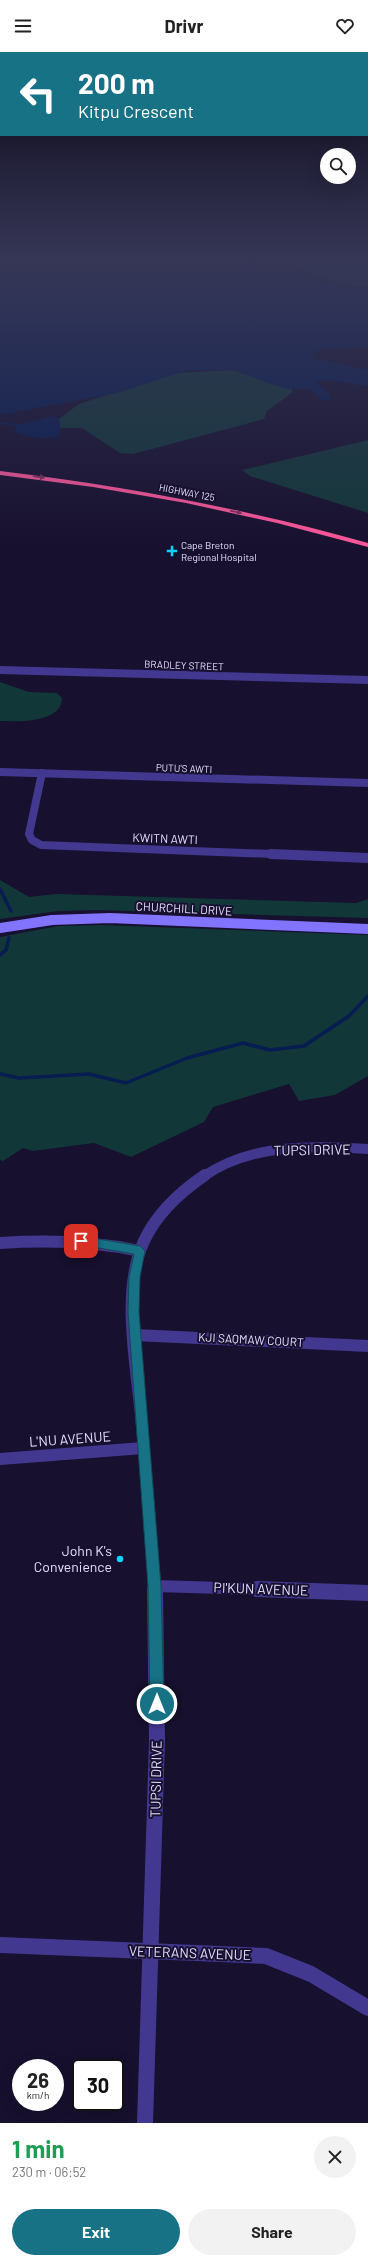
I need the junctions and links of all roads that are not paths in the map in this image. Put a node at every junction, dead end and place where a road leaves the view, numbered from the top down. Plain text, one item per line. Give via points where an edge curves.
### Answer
1 (0, 466) edge
2 (0, 473) edge
3 (100, 478) dead end
4 (132, 484) dead end
5 (149, 487) dead end
6 (167, 490) dead end
7 (368, 537) edge
8 (368, 545) edge
9 (0, 670) edge
10 (368, 680) edge
11 (0, 772) edge
12 (42, 773) junction
13 (368, 783) edge
14 (368, 858) edge
15 (0, 928) edge
16 (368, 929) edge
17 (368, 1149) edge
18 (0, 1243) edge
19 (140, 1251) junction
20 (135, 1335) junction
21 (368, 1346) edge
22 (143, 1448) junction
23 (0, 1459) edge
24 (155, 1586) junction
25 (368, 1593) edge
26 (0, 1945) edge
27 (151, 1951) junction
28 (368, 2008) edge
29 (145, 2123) edge

1 - 3 highway
2 -> 8 highway, HIGHWAY 125 via 150,494 247,514
4 - 5 highway, HIGHWAY 125
6 - 7 highway, HIGHWAY 125 via 280,514
9 - 10 street, BRADLEY STREET
11 - 12 street, PUTU'S AWTI
12 - 13 street, PUTU'S AWTI
12 - 14 street, KWITN AWTI via 29,834 32,840 41,845
15 - 16 main road, CHURCHILL DRIVE via 52,920 110,918
17 - 19 street, TUPSI DRIVE via 299,1147 249,1155 223,1165 192,1184 170,1204 150,1231
18 - 19 street via 40,1240 81,1241
19 - 20 street, TUPSI DRIVE via 134,1282
20 - 21 street, KJI SAQMAW COURT
20 - 22 street, TUPSI DRIVE
22 - 23 street, L'NU AVENUE
22 - 24 street, TUPSI DRIVE
24 - 25 street, PI'KUN AVENUE
24 - 27 street, TUPSI DRIVE via 157,1689
26 - 27 street, VETERANS AVENUE
27 - 28 street, VETERANS AVENUE via 266,1956 311,1974
27 - 29 street, TUPSI DRIVE

